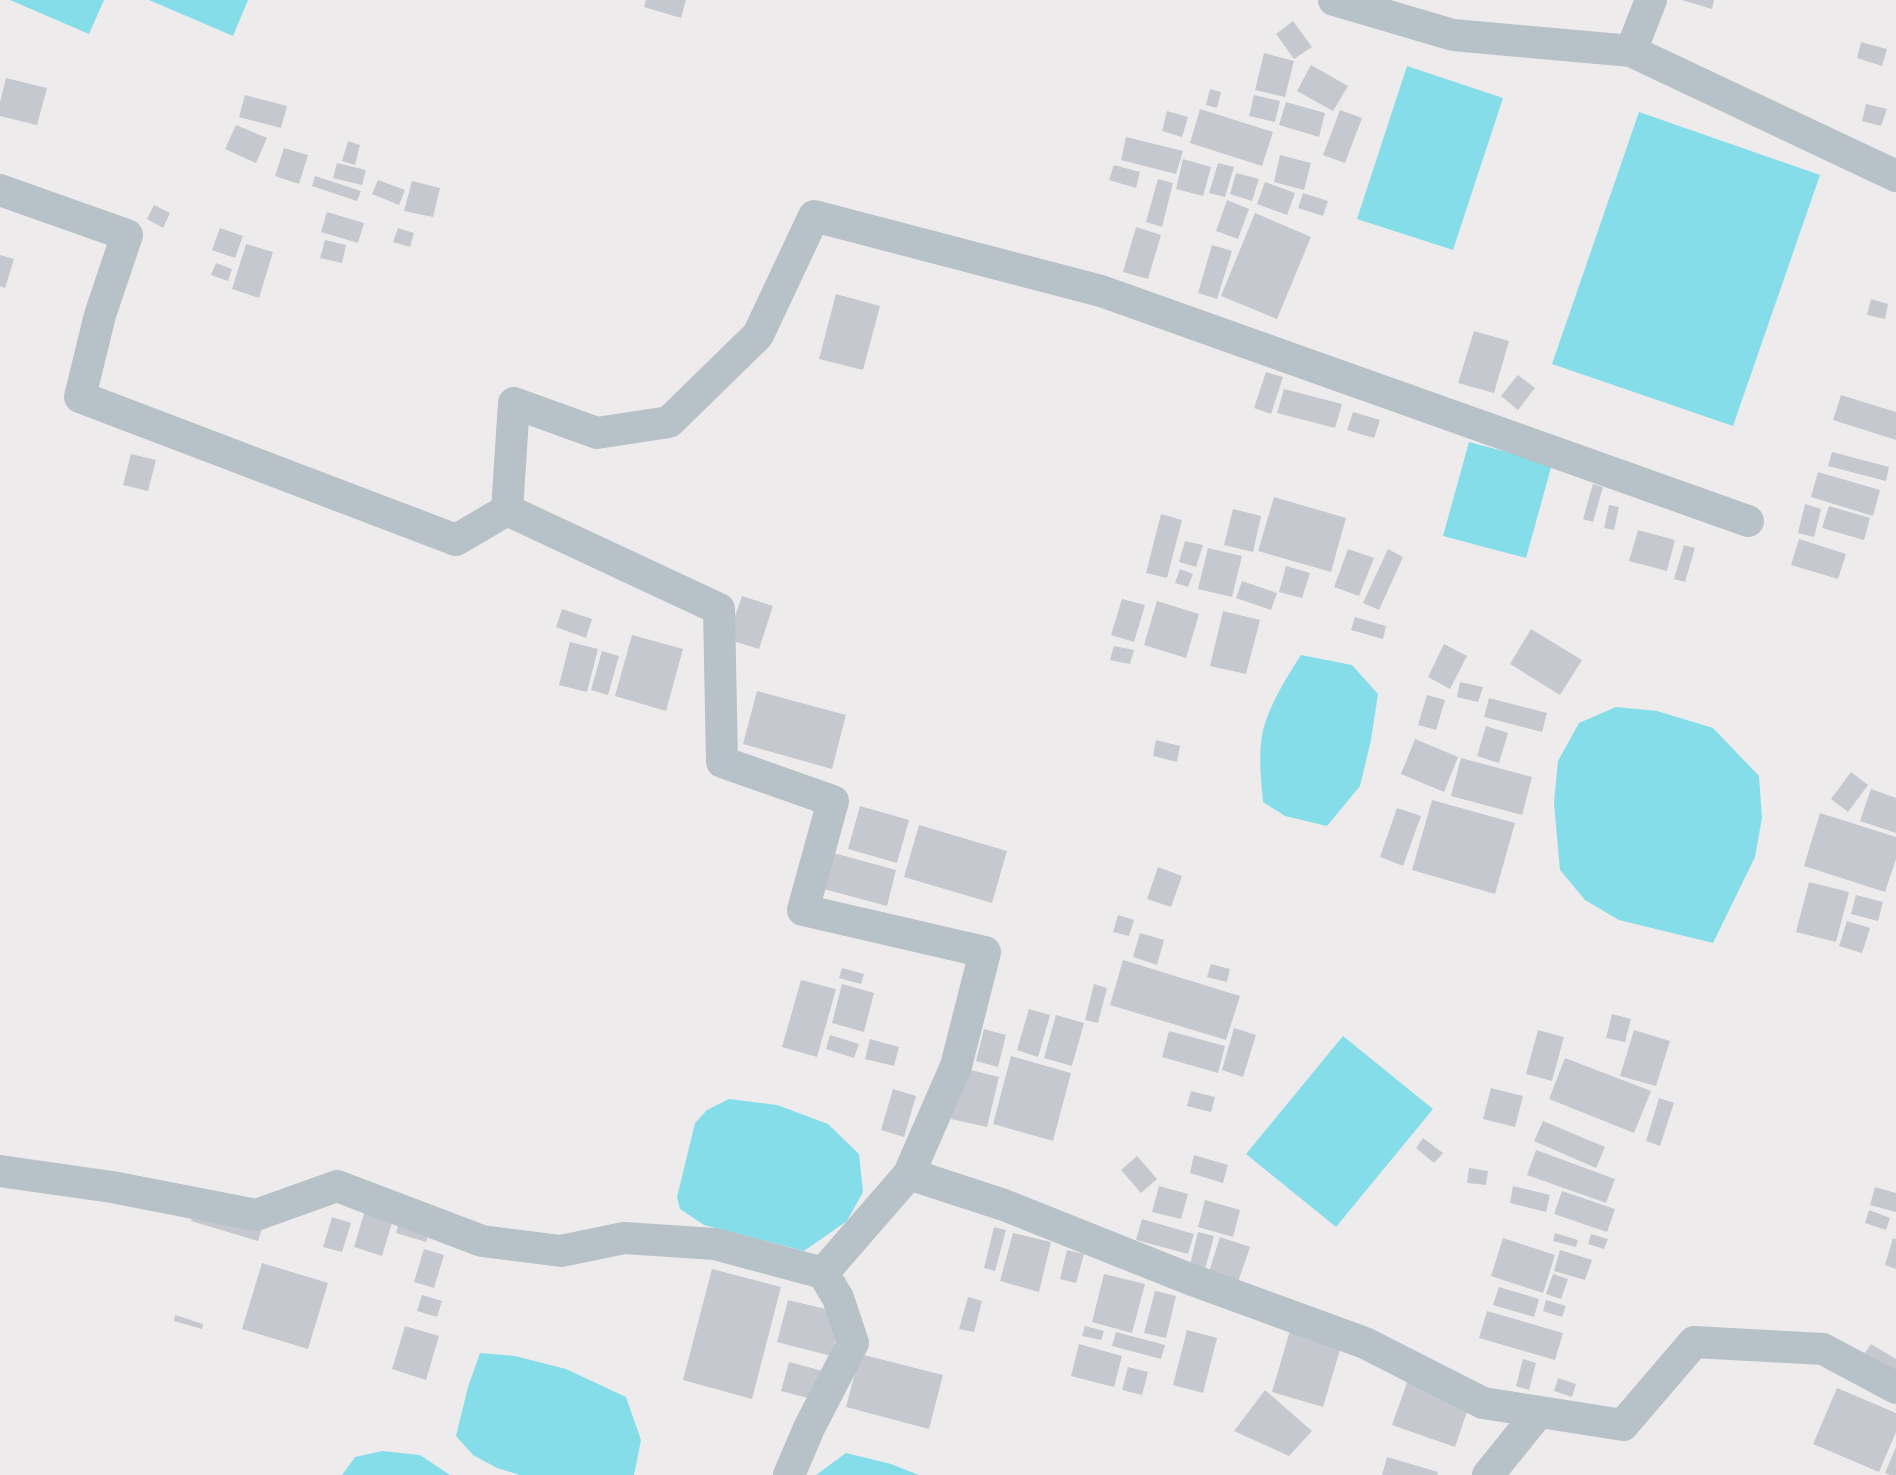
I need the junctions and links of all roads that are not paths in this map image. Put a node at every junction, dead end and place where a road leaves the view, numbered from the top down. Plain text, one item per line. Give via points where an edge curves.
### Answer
1 (1334, 0) edge
2 (1651, 0) edge
3 (1631, 51) junction
4 (1896, 176) edge
5 (0, 190) edge
6 (507, 510) junction
7 (1748, 521) dead end
8 (0, 1171) edge
9 (909, 1174) junction
10 (823, 1273) junction
11 (1896, 1388) edge
12 (1539, 1412) junction
13 (789, 1475) edge
14 (1488, 1475) edge

1 - 3 street via 1453,35
2 - 3 street
3 - 4 street
5 - 6 street via 127,235 80,397 456,540
6 - 7 street via 514,403 597,433 669,422 758,335 814,216 1101,291
6 - 9 street via 719,609 722,762 833,801 803,910 985,952 956,1066
8 - 10 street via 256,1215 337,1186 482,1241 561,1251 624,1238 715,1244
9 - 10 street
9 - 12 street via 1365,1343 1483,1403
10 - 13 street via 853,1343
11 - 12 street via 1823,1349 1694,1342 1623,1425
12 - 14 street

